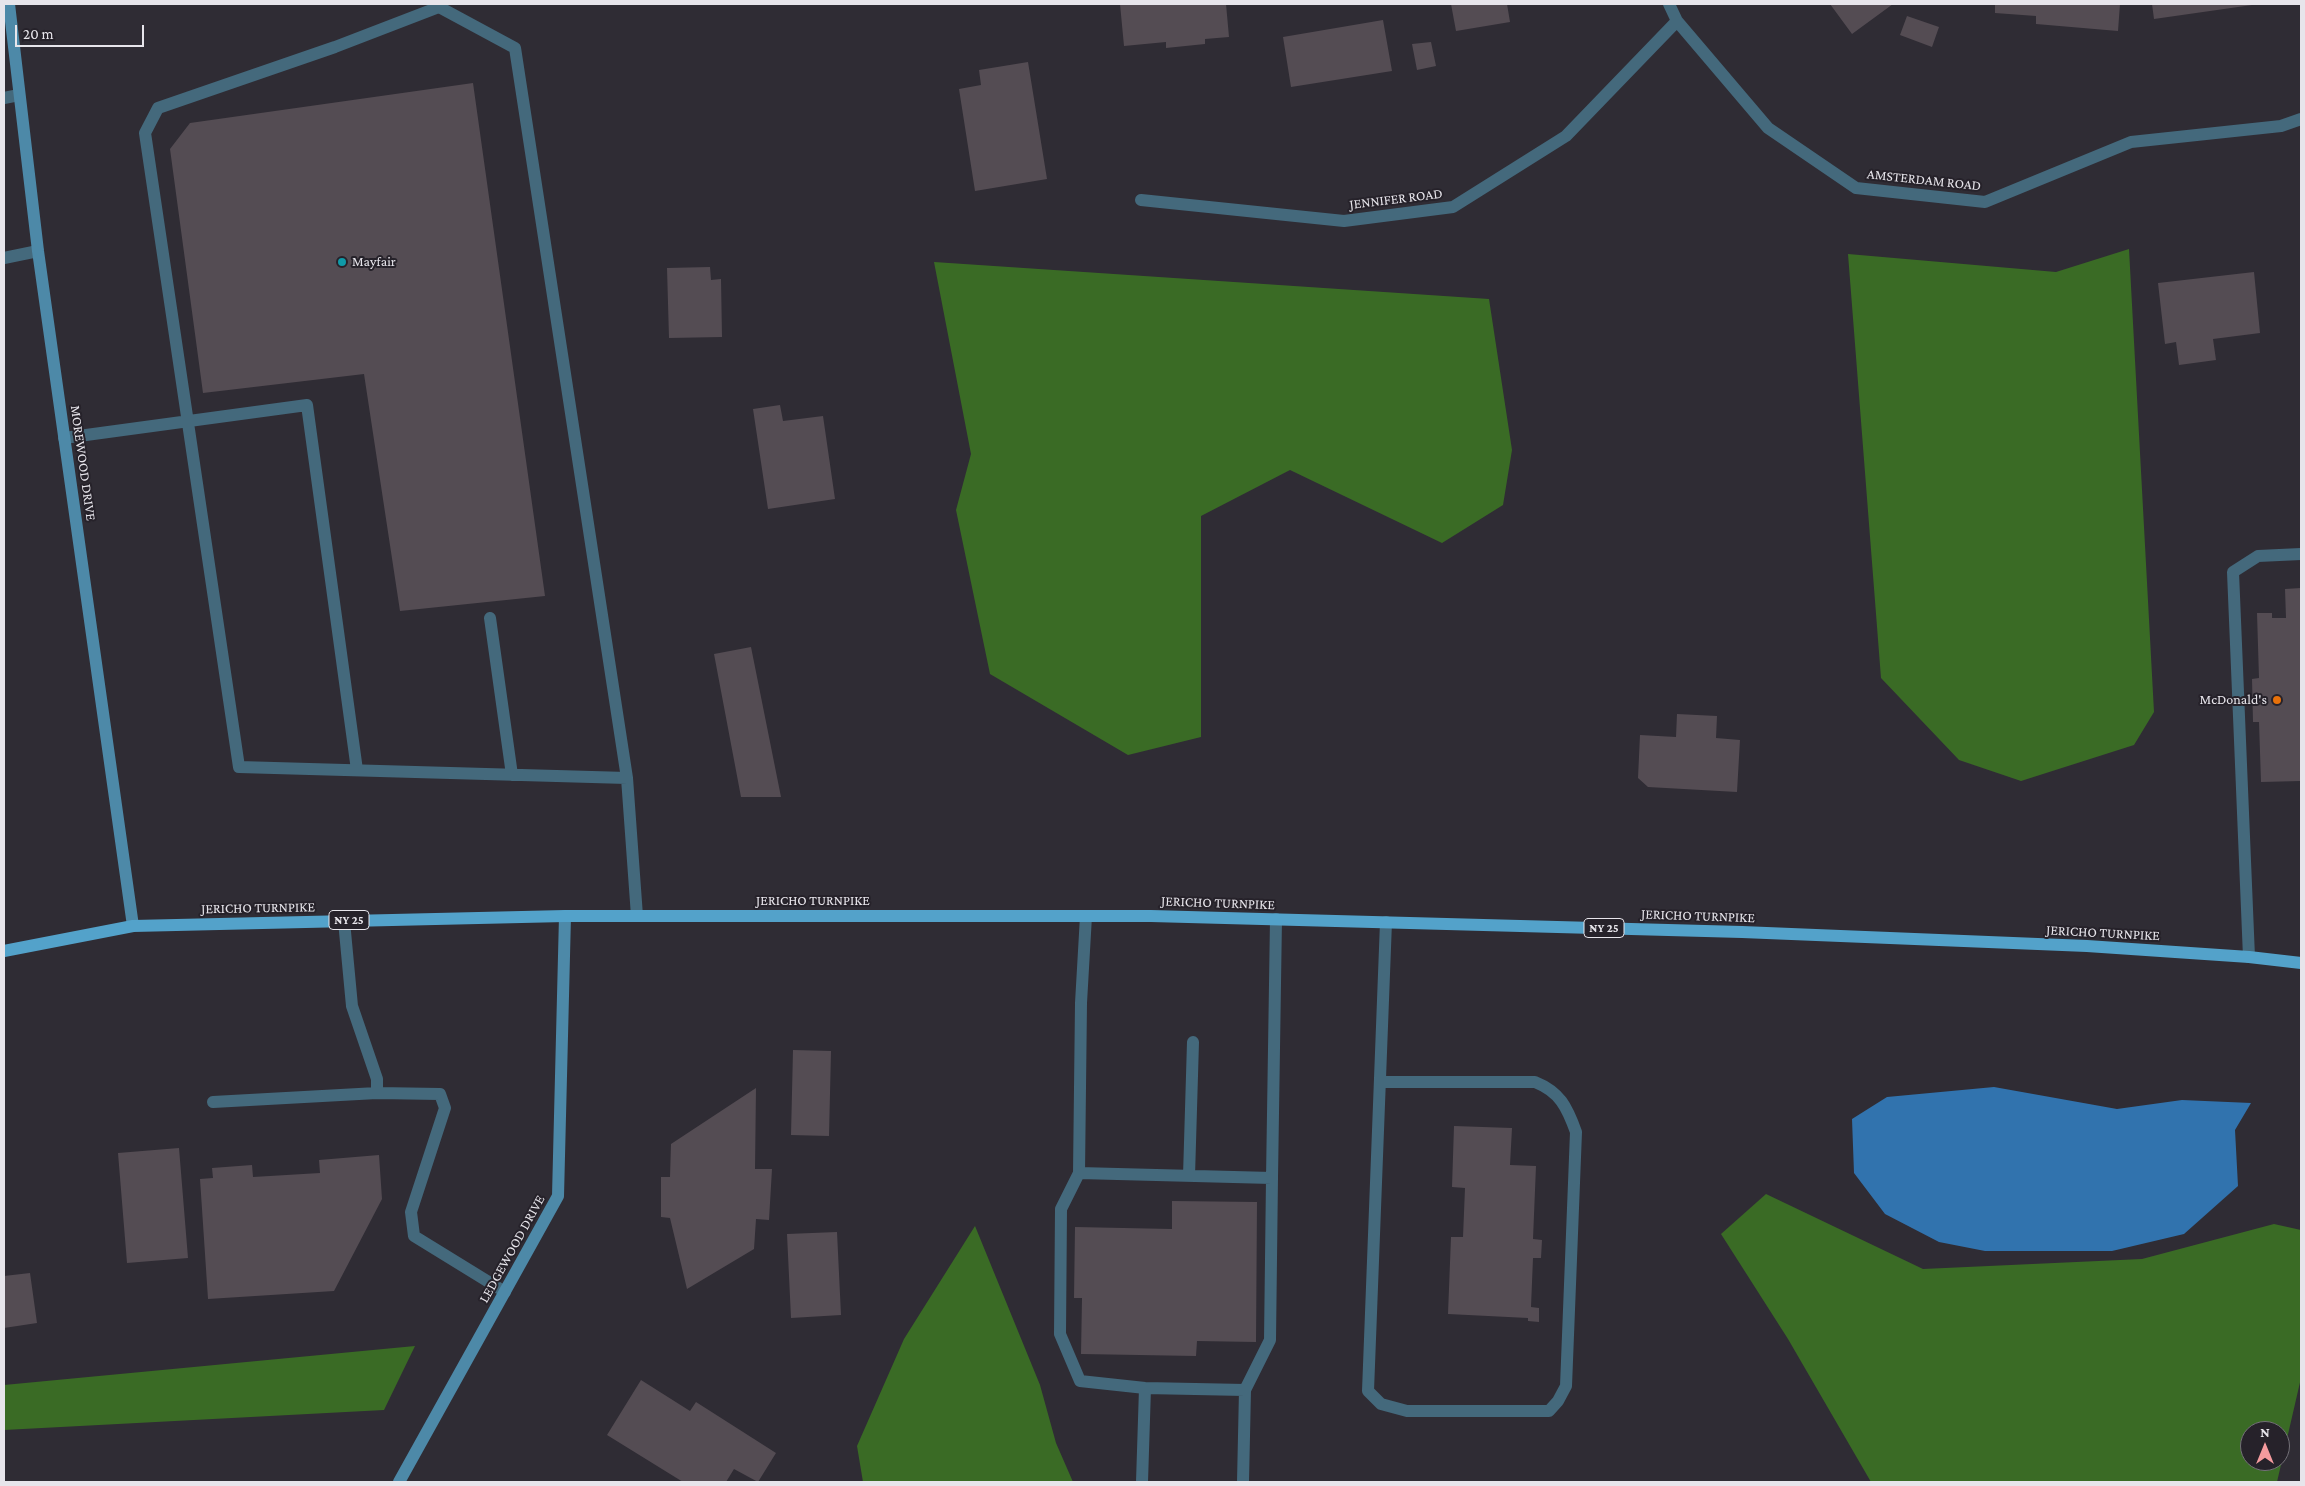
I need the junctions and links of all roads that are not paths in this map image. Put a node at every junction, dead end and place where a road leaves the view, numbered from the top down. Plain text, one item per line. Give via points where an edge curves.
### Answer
1 (10, 4) edge
2 (1669, 4) edge
3 (1677, 21) junction
4 (19, 95) junction
5 (4, 98) edge
6 (2301, 119) edge
7 (1141, 200) dead end
8 (38, 251) junction
9 (4, 258) edge
10 (188, 421) junction
11 (64, 438) junction
12 (2301, 554) edge
13 (490, 618) dead end
14 (357, 770) junction
15 (512, 775) junction
16 (627, 778) junction
17 (565, 916) junction
18 (637, 916) junction
19 (1086, 916) junction
20 (1276, 919) junction
21 (344, 921) junction
22 (1386, 922) junction
23 (133, 926) junction
24 (4, 951) edge
25 (2249, 956) junction
26 (2301, 963) edge
27 (1193, 1042) dead end
28 (1380, 1082) junction
29 (377, 1093) junction
30 (213, 1102) dead end
31 (1078, 1173) junction
32 (1189, 1176) junction
33 (1272, 1178) junction
34 (505, 1292) junction
35 (1144, 1388) junction
36 (1245, 1390) junction
37 (399, 1482) edge
38 (1142, 1482) edge
39 (1243, 1482) edge

1 - 4 street, MOREWOOD DRIVE
2 - 3 street, AMSTERDAM ROAD
3 - 6 street, AMSTERDAM ROAD via 1768,128 1856,188 1986,202 2131,142 2280,126
3 - 7 street, JENNIFER ROAD via 1566,136 1453,208 1344,221
4 - 5 street
4 - 8 street, MOREWOOD DRIVE
8 - 9 street
8 - 11 street, MOREWOOD DRIVE
10 - 11 street
10 - 14 street via 239,767
10 - 14 street via 307,405
10 - 16 street via 145,133 158,108 439,7 515,48
11 - 23 street, MOREWOOD DRIVE
12 - 25 street via 2258,556 2232,572
13 - 15 street
14 - 15 street
15 - 16 street
16 - 18 street
17 - 18 main road, JERICHO TURNPIKE / NY 25
17 - 21 main road, JERICHO TURNPIKE / NY 25
17 - 34 street, LEDGEWOOD DRIVE via 558,1196
18 - 19 main road, JERICHO TURNPIKE / NY 25
19 - 20 main road, JERICHO TURNPIKE / NY 25
19 - 31 street
20 - 22 main road, JERICHO TURNPIKE / NY 25
20 - 33 street
21 - 23 main road, JERICHO TURNPIKE / NY 25
21 - 29 street via 352,1006 377,1079
22 - 25 main road, JERICHO TURNPIKE / NY 25 via 1752,932
22 - 28 street
23 - 24 main road, NY 25
25 - 26 main road, JERICHO TURNPIKE / NY 25
27 - 32 street
28 - 28 street via 1368,1391 1381,1404 1407,1411 1549,1411 1566,1386 1576,1132 1570,1116 1549,1087 1535,1082
29 - 30 street
29 - 34 street via 440,1094 445,1108 411,1212 414,1236
31 - 32 street
31 - 35 street via 1061,1209 1060,1334 1080,1381
32 - 33 street
33 - 36 street via 1270,1340
34 - 37 street, LEDGEWOOD DRIVE
35 - 36 street
35 - 38 street
36 - 39 street

